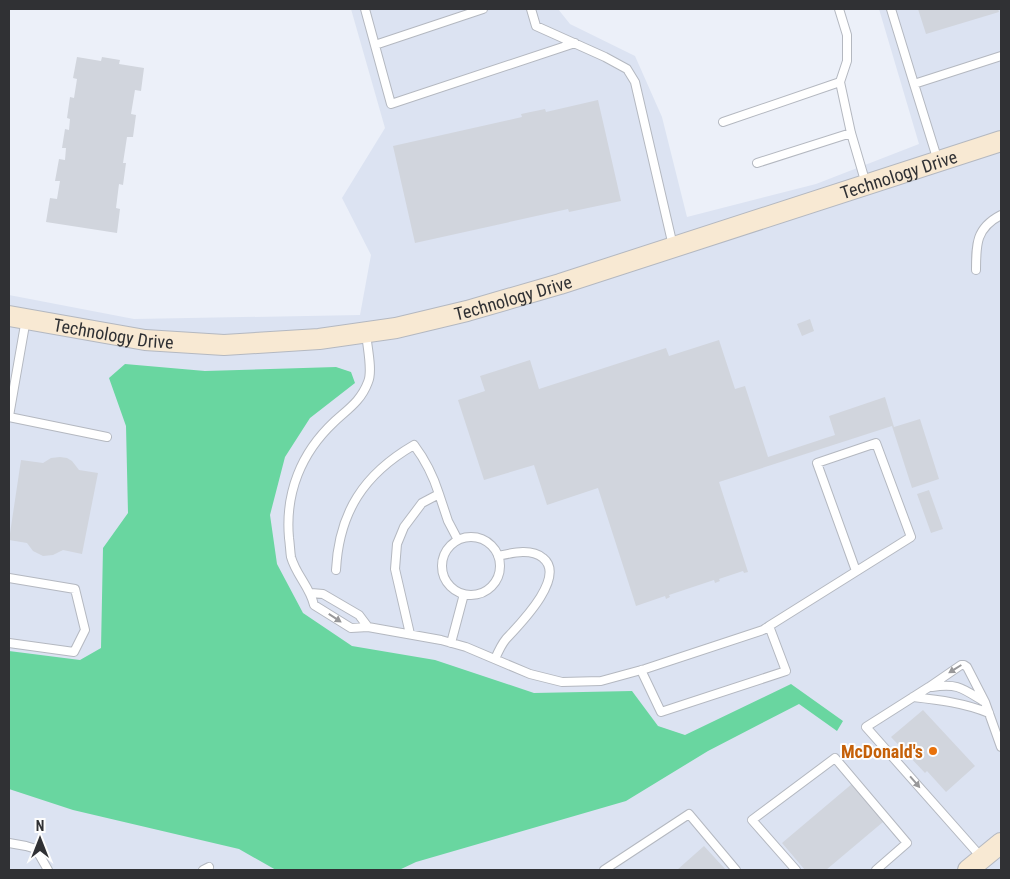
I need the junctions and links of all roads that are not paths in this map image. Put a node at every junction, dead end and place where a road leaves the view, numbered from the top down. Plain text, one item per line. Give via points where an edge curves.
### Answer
1 (365, 9) edge
2 (483, 9) edge
3 (531, 9) edge
4 (839, 9) edge
5 (891, 9) edge
6 (575, 43) junction
7 (375, 45) junction
8 (1001, 56) edge
9 (840, 82) junction
10 (914, 84) junction
11 (723, 122) dead end
12 (852, 133) junction
13 (1001, 141) edge
14 (938, 161) junction
15 (757, 163) dead end
16 (866, 184) junction
17 (1001, 215) edge
18 (673, 246) junction
19 (976, 270) dead end
20 (17, 317) edge
21 (366, 333) junction
22 (9, 416) edge
23 (107, 437) dead end
24 (439, 494) junction
25 (458, 540) junction
26 (498, 556) junction
27 (336, 570) dead end
28 (856, 571) junction
29 (9, 578) edge
30 (312, 593) junction
31 (464, 594) junction
32 (769, 626) junction
33 (368, 627) junction
34 (410, 634) junction
35 (9, 642) edge
36 (451, 643) junction
37 (495, 659) junction
38 (641, 670) junction
39 (929, 687) junction
40 (913, 697) junction
41 (985, 702) junction
42 (989, 713) junction
43 (1001, 747) edge
44 (9, 843) edge
45 (1001, 843) edge
46 (975, 864) edge
47 (48, 870) edge
48 (604, 870) edge
49 (736, 870) edge
50 (796, 870) edge
51 (876, 870) edge

1 - 7 lane
2 - 7 lane
3 - 6 lane via 536,26
4 - 9 lane via 847,44 847,61
5 - 10 lane
6 - 7 lane via 391,104
6 - 18 lane via 627,69 635,82
8 - 10 lane
9 - 11 lane
9 - 12 lane
10 - 14 lane
12 - 15 lane
12 - 16 lane
13 - 14 street, Technology Drive
14 - 16 street, Technology Drive
16 - 18 street, Technology Drive
17 - 19 lane via 982,230 976,249
18 - 21 street, Technology Drive via 560,284
20 - 21 street, Technology Drive via 145,340 224,345
20 - 22 lane
21 - 30 lane via 369,380 362,396 332,423 306,454 295,476 289,505 291,558
22 - 23 lane
24 - 25 lane
24 - 27 lane via 426,461 414,445 397,455 377,470 351,505 340,536
24 - 34 lane via 422,503 404,527 397,544 395,569
25 - 26 lane via 482,539
25 - 31 lane via 448,547 441,564 446,582
26 - 31 lane via 500,568 493,585 478,595
26 - 37 lane via 533,553 543,558 549,574 537,603 505,640
28 - 28 lane via 911,537 876,444 817,464
28 - 32 lane
29 - 35 lane via 75,590 85,630 74,652
30 - 33 lane via 323,594 344,606
30 -> 33 lane via 314,605 351,628
31 - 36 lane
32 - 38 lane
32 - 38 lane via 786,671 661,712
33 - 34 lane
34 - 36 lane
36 - 37 lane
37 - 38 lane via 530,674 562,682 601,681
39 - 40 lane
39 - 41 lane via 958,686
41 -> 39 lane via 964,665
40 - 42 lane via 970,705
40 -> 46 lane via 866,727
41 - 42 lane
42 - 43 lane
44 - 47 lane via 36,849
45 - 46 street
48 - 49 lane via 689,814
50 - 51 lane via 752,820 835,758 907,843

